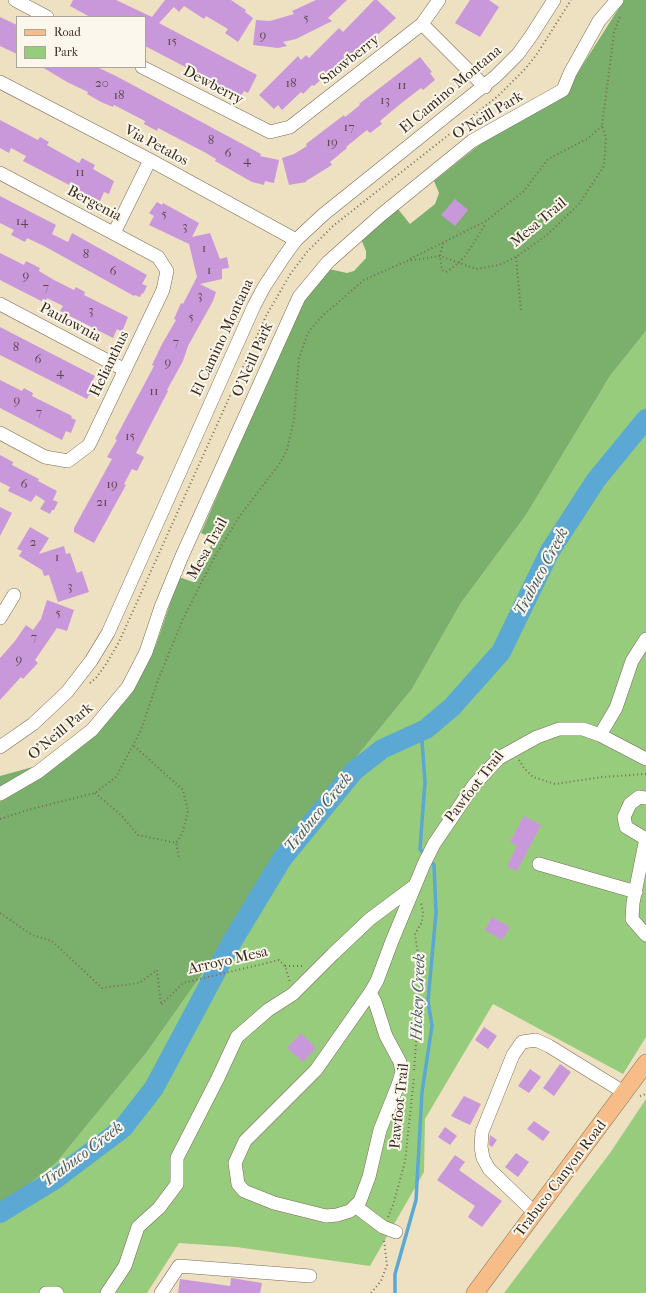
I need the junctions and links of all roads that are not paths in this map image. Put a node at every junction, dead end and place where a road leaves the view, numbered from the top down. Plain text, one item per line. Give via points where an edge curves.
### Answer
1 (15, 0) edge
2 (439, 0) edge
3 (554, 0) edge
4 (619, 6) edge
5 (45, 16) edge
6 (422, 24) junction
7 (144, 68) edge
8 (0, 82) edge
9 (485, 87) junction
10 (270, 132) joint
11 (150, 160) junction
12 (0, 173) edge
13 (114, 233) junction
14 (296, 240) junction
15 (167, 271) joint
16 (0, 304) edge
17 (125, 370) junction
18 (0, 433) edge
19 (14, 595) dead end
20 (0, 618) edge
21 (646, 639) edge
22 (600, 735) junction
23 (0, 747) edge
24 (646, 759) edge
25 (0, 794) edge
26 (646, 798) edge
27 (646, 839) edge
28 (539, 864) dead end
29 (636, 892) junction
30 (417, 893) junction
31 (646, 935) edge
32 (370, 993) junction
33 (646, 1063) edge
34 (625, 1094) junction
35 (355, 1206) junction
36 (536, 1213) junction
37 (396, 1232) dead end
38 (310, 1276) dead end
39 (46, 1293) edge
40 (57, 1293) edge
41 (107, 1293) edge
42 (161, 1293) edge
43 (475, 1293) edge

1 - 5 street
2 - 6 street, Snowberry
3 - 9 street, El Camino Montana via 518,54
4 - 25 street, O'Neill Park via 599,21 563,90 472,141 328,262 299,297 182,556 146,652 128,688 92,730 71,748 38,772
6 - 9 street
6 - 10 street, Snowberry via 290,127
7 - 10 street, Dewberry
8 - 11 street, Via Petalos
9 - 14 street, El Camino Montana via 324,214
11 - 13 street
11 - 14 street, Via Petalos
12 - 13 street, Bergenia
13 - 15 street, Bergenia via 158,257
14 - 23 street, El Camino Montana via 272,272 254,306 119,610 91,661 49,710
15 - 17 street, Helianthus via 164,290
16 - 17 street, Paulownia
17 - 18 street, Helianthus via 89,445 68,461 45,457
19 - 20 street
21 - 22 street via 632,661 616,708
22 - 24 street
22 - 30 street via 582,729 559,729 512,749 499,758 474,785 432,849 424,864
26 - 27 street via 639,797 630,804 624,817 626,828
27 - 29 street
28 - 29 street
29 - 31 street via 632,919
30 - 32 street
30 - 41 street via 370,919 293,994 268,1010 237,1037 177,1158 177,1184 159,1208 138,1227 125,1266
32 - 35 street via 402,1072 380,1130 370,1177 360,1201
32 - 35 street via 316,1070 245,1141 235,1163 238,1184 244,1191 274,1203 326,1216 350,1211
33 - 34 main road, Trabuco Canyon Road
34 - 36 main road, Trabuco Canyon Road
34 - 36 street via 549,1046 536,1040 522,1042 513,1055 482,1132 481,1147 489,1169
35 - 37 street via 382,1227
36 - 43 main road, Trabuco Canyon Road
38 - 42 street via 179,1266
39 - 40 street

